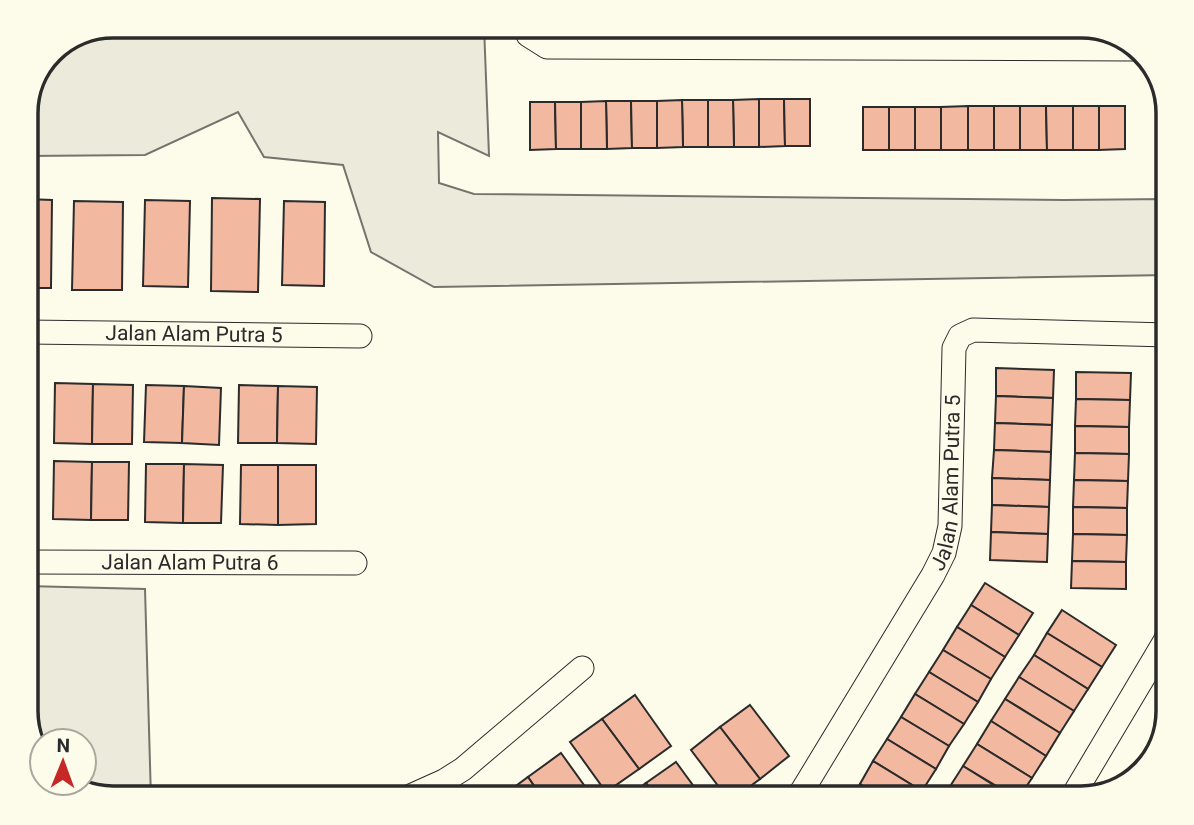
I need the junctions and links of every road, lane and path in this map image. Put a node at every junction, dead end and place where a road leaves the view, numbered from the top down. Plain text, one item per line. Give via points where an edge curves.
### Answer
1 (531, 38) edge
2 (1119, 49) edge
3 (39, 332) edge
4 (1156, 335) edge
5 (360, 337) dead end
6 (39, 562) edge
7 (355, 563) dead end
8 (1156, 656) edge
9 (582, 668) dead end
10 (433, 786) edge
11 (804, 786) edge
12 (1079, 786) edge

1 - 2 street via 547,47
3 - 5 street, Jalan Alam Putra 5
4 - 11 street, Jalan Alam Putra 5 via 973,330 960,336 954,348 950,526 944,553
6 - 7 street, Jalan Alam Putra 6
8 - 12 street
9 - 10 street via 463,769

